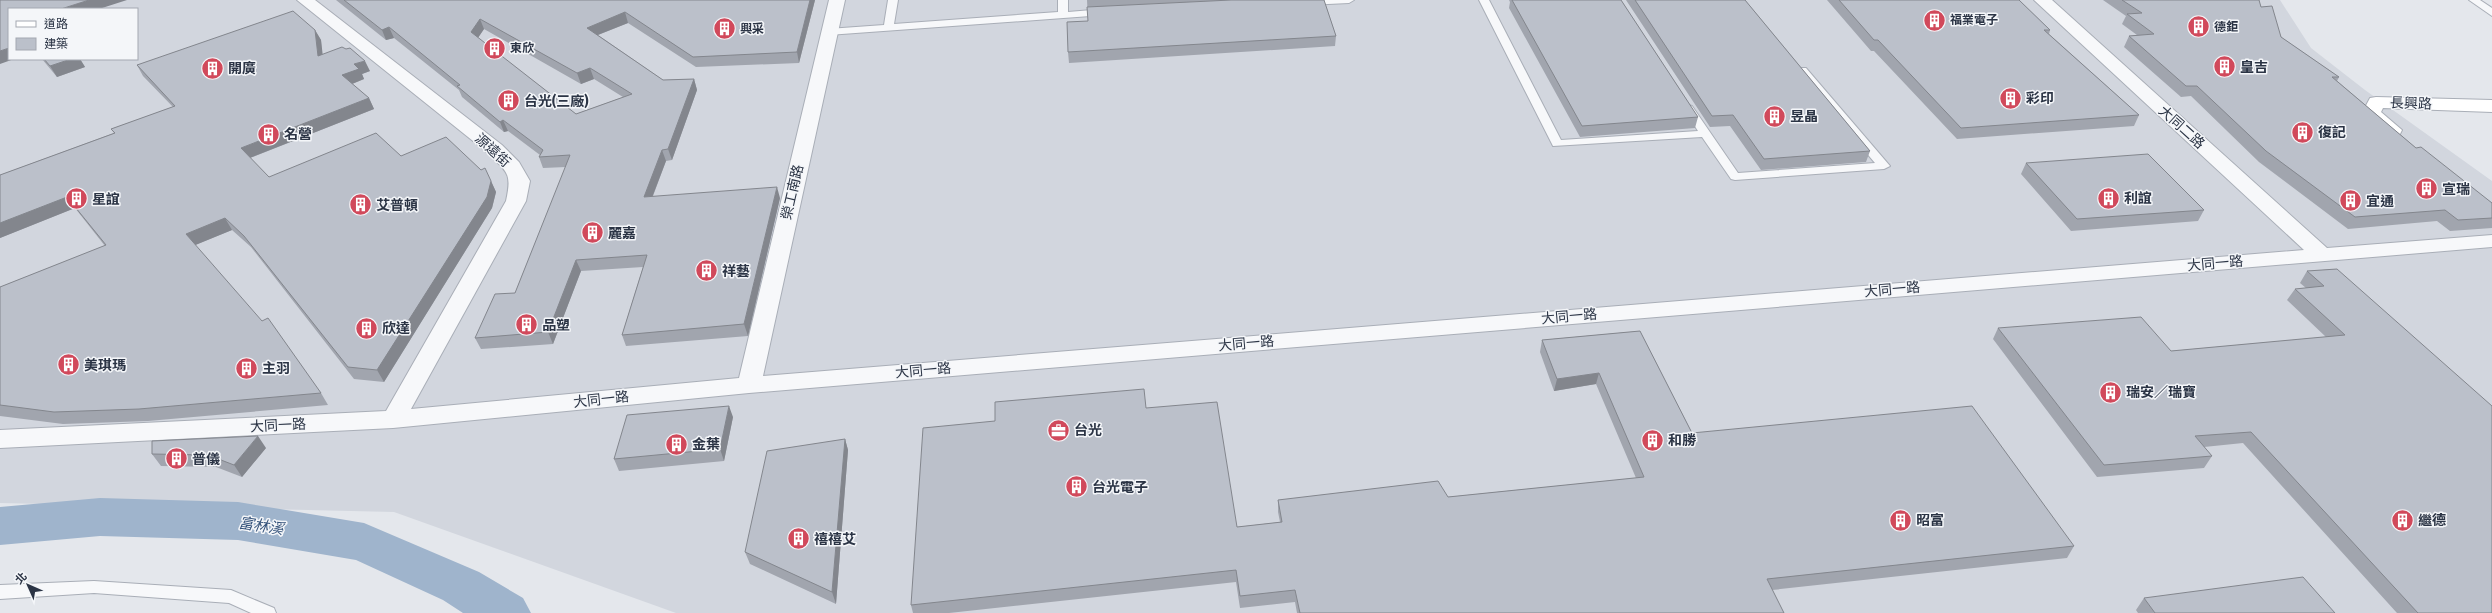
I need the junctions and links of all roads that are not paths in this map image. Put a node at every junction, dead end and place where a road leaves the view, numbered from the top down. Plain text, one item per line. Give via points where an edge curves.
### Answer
1 (305, 0) edge
2 (837, 0) edge
3 (893, 0) edge
4 (1063, 0) edge
5 (1338, 0) edge
6 (1349, 0) edge
7 (1484, 0) edge
8 (2042, 0) edge
9 (2474, 0) edge
10 (1299, 3) edge
11 (1118, 12) edge
12 (2492, 13) edge
13 (1063, 14) junction
14 (890, 27) junction
15 (828, 32) junction
16 (1793, 59) edge
17 (1683, 100) edge
18 (2492, 106) edge
19 (1704, 134) junction
20 (2408, 142) edge
21 (2492, 241) edge
22 (2322, 255) junction
23 (748, 385) junction
24 (393, 419) junction
25 (0, 438) edge
26 (0, 592) edge
27 (268, 613) edge

1 - 24 street, 源遠街 via 495,149 512,166 520,181 516,201
2 - 15 street, 榮工南路
3 - 14 lane
4 - 13 lane
5 - 6 lane
5 - 10 lane
7 - 19 lane via 1557,144
8 - 22 street, 大同二路
9 - 12 lane
11 - 13 lane
13 - 14 lane
14 - 15 lane
15 - 23 street, 榮工南路
16 - 19 lane via 1884,166 1735,178
17 - 19 lane
18 - 20 street, 長興路 via 2376,102 2371,113
21 - 22 street, 大同一路
22 - 23 street, 大同一路
23 - 24 street, 大同一路
24 - 25 street, 大同一路 via 71,437
26 - 27 lane via 94,587 231,597

